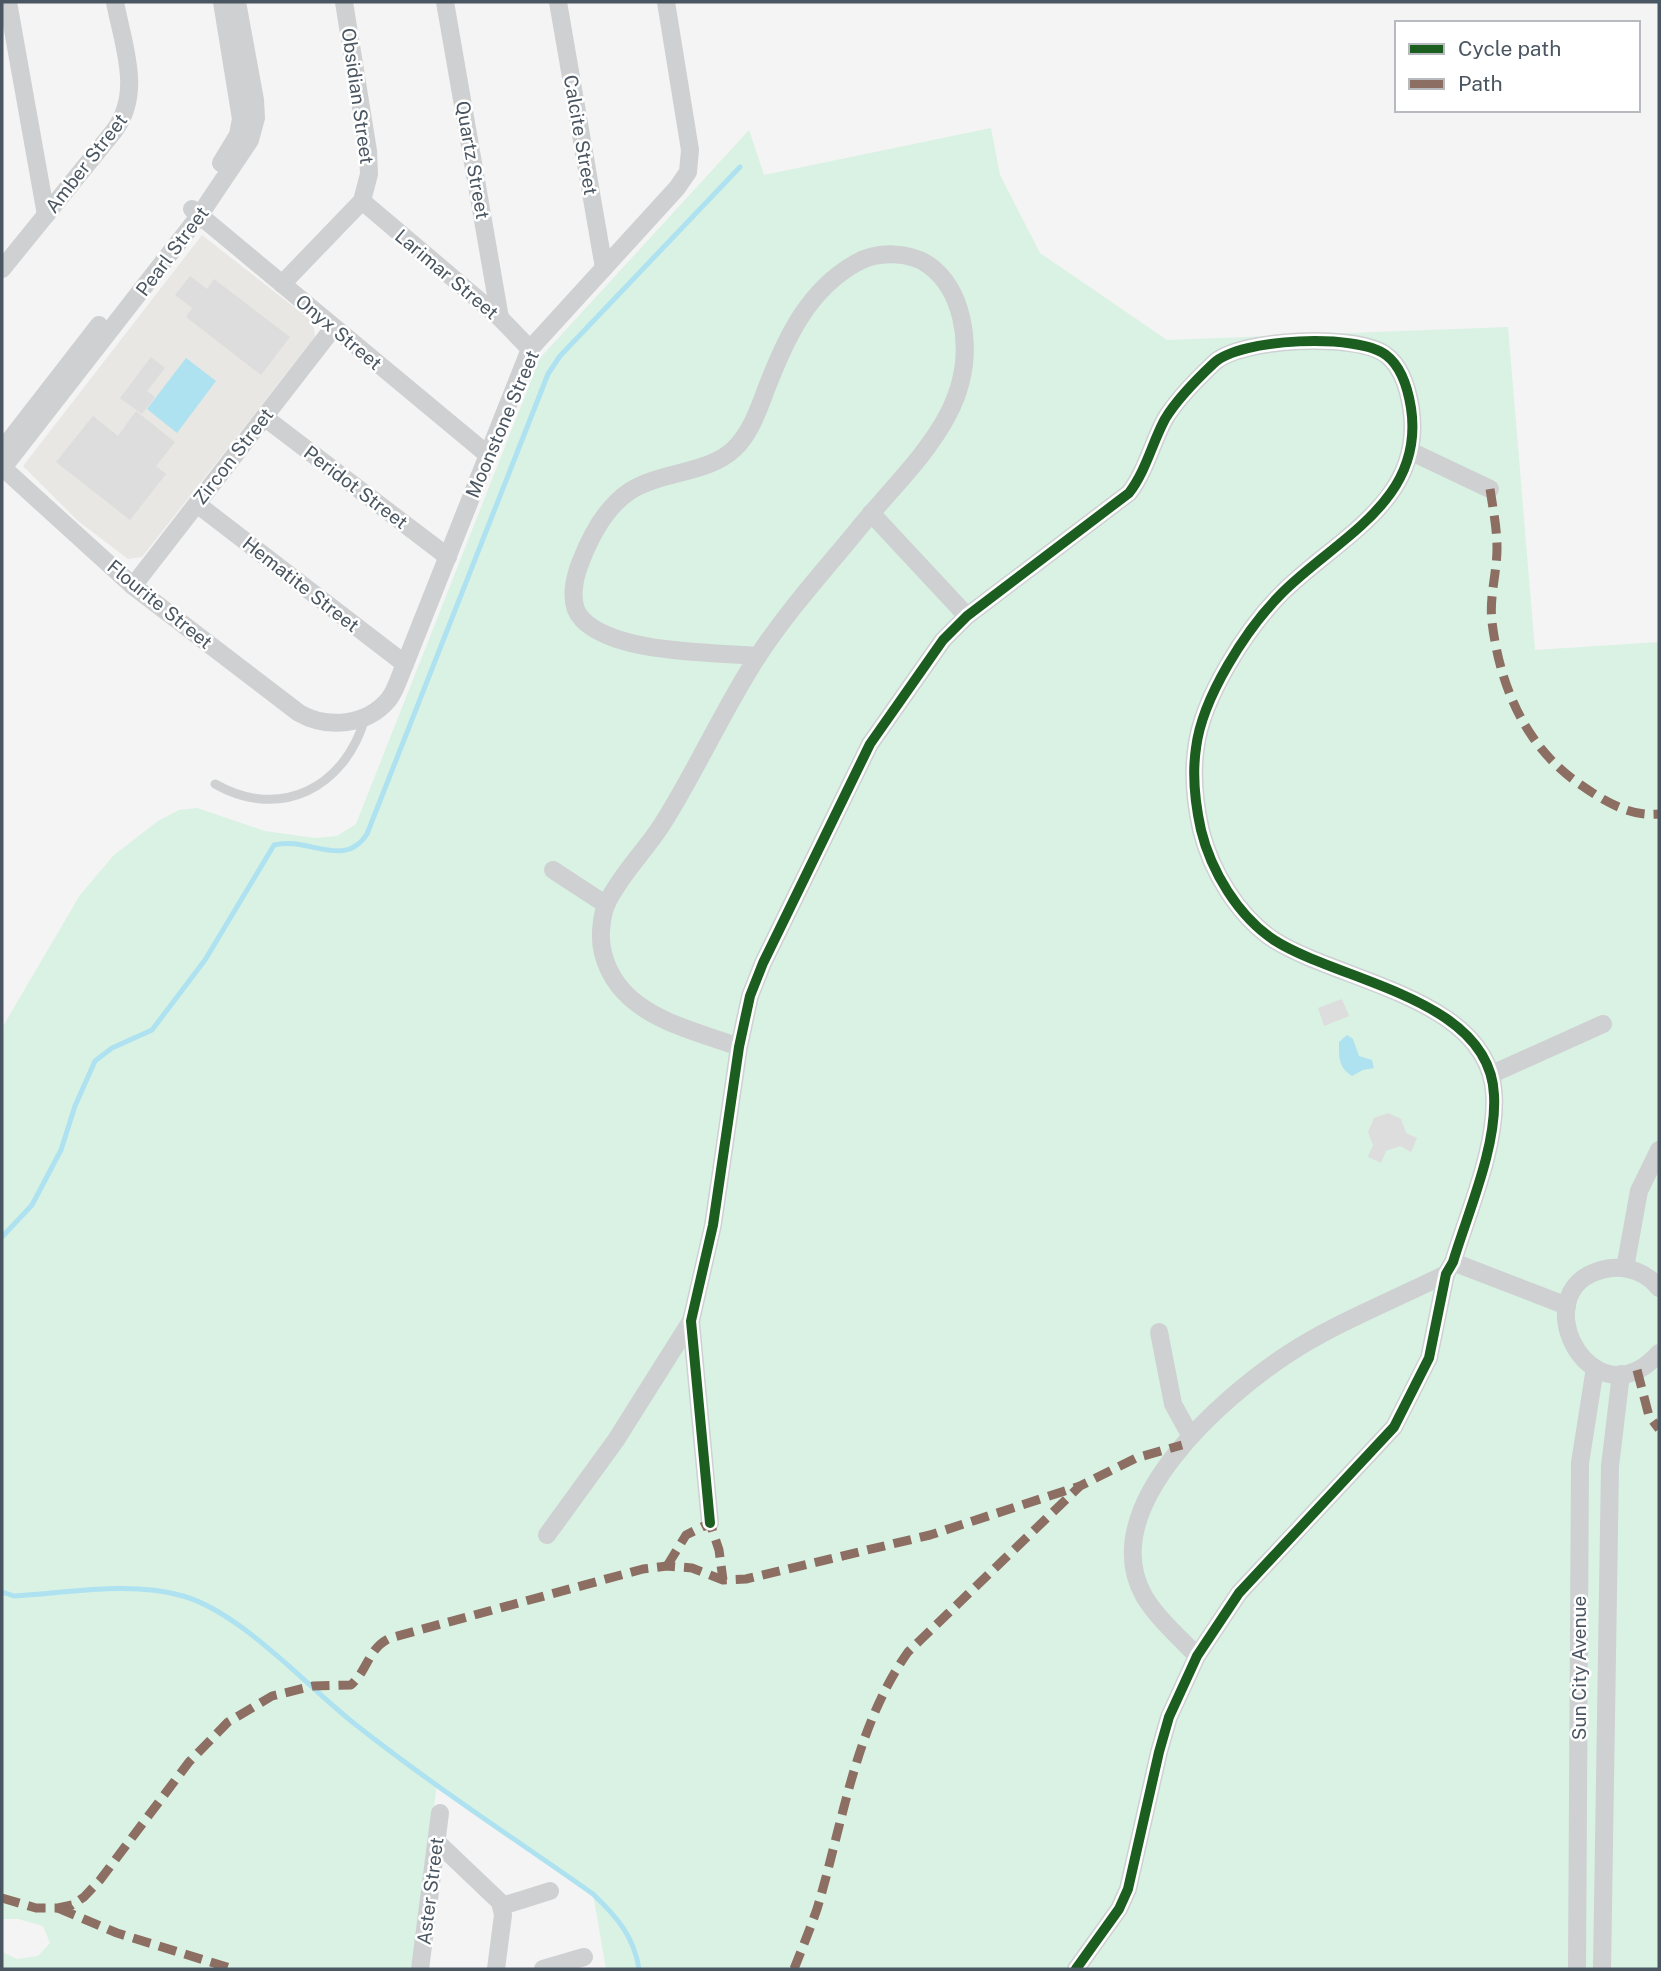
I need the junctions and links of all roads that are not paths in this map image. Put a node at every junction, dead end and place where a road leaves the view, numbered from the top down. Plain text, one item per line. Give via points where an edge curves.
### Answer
1 (8, 2) edge
2 (115, 2) edge
3 (222, 2) edge
4 (237, 2) edge
5 (344, 2) edge
6 (445, 2) edge
7 (558, 2) edge
8 (666, 2) edge
9 (362, 201) junction
10 (195, 212) junction
11 (46, 215) junction
12 (604, 268) junction
13 (2, 270) edge
14 (282, 284) junction
15 (500, 318) junction
16 (334, 327) junction
17 (530, 349) junction
18 (264, 417) junction
19 (2, 450) edge
20 (1412, 452) junction
21 (488, 454) junction
22 (2, 468) edge
23 (1490, 489) dead end
24 (197, 504) junction
25 (871, 513) junction
26 (448, 558) junction
27 (133, 586) junction
28 (967, 616) junction
29 (758, 656) junction
30 (405, 664) junction
31 (365, 716) junction
32 (329, 724) joint
33 (215, 784) dead end
34 (553, 870) dead end
35 (605, 904) junction
36 (1603, 1024) dead end
37 (739, 1047) junction
38 (1492, 1074) junction
39 (1659, 1150) edge
40 (1449, 1268) junction
41 (1625, 1268) junction
42 (1659, 1288) edge
43 (1567, 1306) junction
44 (691, 1321) junction
45 (1159, 1332) dead end
46 (1659, 1353) edge
47 (1595, 1368) junction
48 (1621, 1374) junction
49 (1190, 1435) junction
50 (710, 1522) dead end
51 (547, 1535) dead end
52 (1197, 1656) junction
53 (440, 1813) dead end
54 (437, 1842) junction
55 (1577, 1856) junction
56 (1604, 1856) junction
57 (550, 1891) dead end
58 (502, 1906) junction
59 (584, 1957) dead end
60 (420, 1969) edge
61 (496, 1969) edge
62 (543, 1969) edge
63 (1076, 1969) edge
64 (1577, 1969) edge
65 (1602, 1969) edge

1 - 11 street
2 - 11 street, Amber Street via 130,84 128,108
3 - 10 street, Pearl Street via 241,119 239,135
4 - 10 street, Pearl Street via 256,118 250,140
5 - 9 street, Obsidian Street via 369,151
6 - 15 street, Quartz Street
7 - 12 street, Calcite Street
8 - 12 street, Moonstone Street via 690,150 688,172
9 - 14 street
9 - 15 street, Larimar Street
10 - 14 street, Onyx Street
10 - 19 street, Pearl Street
10 - 22 street, Pearl Street
11 - 13 street, Amber Street
12 - 17 street, Moonstone Street
14 - 16 street, Onyx Street
15 - 17 street, Larimar Street
16 - 18 street, Zircon Street
16 - 21 street, Onyx Street
17 - 21 street, Moonstone Street
18 - 24 street, Zircon Street
18 - 26 street, Peridot Street
20 - 23 street
20 - 28 street via 1409,394 1387,355 1373,347 1340,342 1241,347 1218,358 1166,418 1129,493
20 - 38 street via 1372,516 1279,595 1244,641 1205,714 1196,745 1196,801 1212,861 1228,891 1270,937 1437,1012 1476,1047
21 - 26 street, Moonstone Street
22 - 27 street, Flourite Street
24 - 27 street, Zircon Street
24 - 30 street, Hematite Street
25 - 28 street
25 - 29 street
25 - 29 street via 943,428 959,395 965,357 965,332 946,280 925,262 896,254 870,256 853,264 816,293 789,335 756,417 733,450 631,491 611,507 578,567 573,597 579,617 605,635 636,644
26 - 30 street, Moonstone Street
27 - 32 street, Flourite Street via 299,713
28 - 37 street via 912,682 864,756 762,963
29 - 35 street via 662,825
30 - 31 street, Moonstone Street via 390,698
31 - 32 street, Moonstone Street
31 - 33 lane via 359,740 345,760 305,793 272,801 251,800
34 - 35 street
35 - 37 street via 603,953 628,998 658,1018
36 - 38 street
37 - 44 street via 718,1199
38 - 40 street via 1495,1097 1489,1142
39 - 41 street via 1639,1191
40 - 43 street
40 - 49 street via 1290,1353
40 - 52 street via 1429,1358 1394,1427 1239,1592
41 - 42 street via 1647,1276
41 - 43 street via 1604,1269 1585,1279
43 - 47 street via 1570,1342
44 - 50 street
44 - 51 street via 616,1440
45 - 49 street via 1172,1404
46 - 48 street via 1646,1366
47 - 48 street
47 - 55 street, Sun City Avenue via 1580,1463
48 - 56 street, Sun City Avenue via 1610,1466
49 - 52 street via 1153,1487 1134,1551 1144,1595
52 - 63 street via 1163,1740 1128,1889
53 - 54 street, Aster Street
54 - 58 street
54 - 60 street, Aster Street
55 - 56 street
55 - 64 street, Sun City Avenue
56 - 65 street, Sun City Avenue
57 - 58 street
58 - 61 street
59 - 62 street

